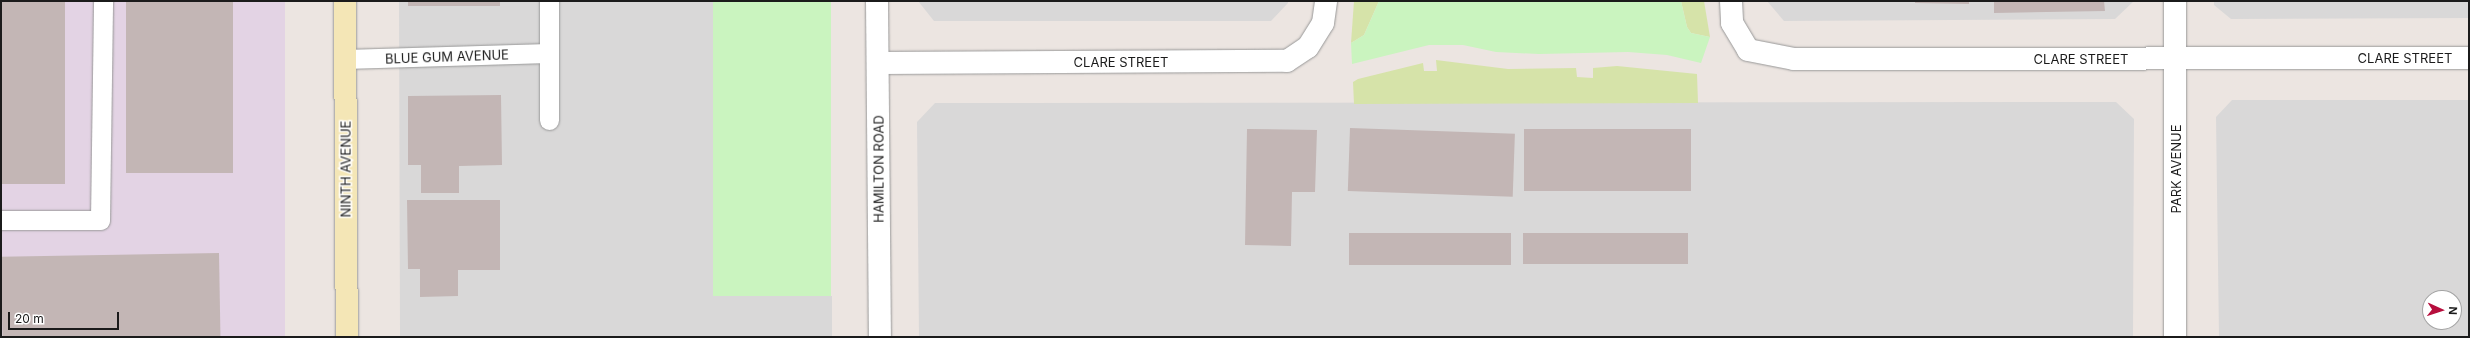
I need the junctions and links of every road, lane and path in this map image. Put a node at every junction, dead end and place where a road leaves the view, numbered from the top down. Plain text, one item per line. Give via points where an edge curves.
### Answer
1 (102, 1) edge
2 (345, 1) edge
3 (549, 1) edge
4 (877, 1) edge
5 (1326, 1) edge
6 (1731, 1) edge
7 (2176, 1) edge
8 (548, 53) junction
9 (2469, 58) edge
10 (345, 59) junction
11 (2176, 59) junction
12 (878, 63) junction
13 (549, 120) dead end
14 (1, 220) edge
15 (347, 337) edge
16 (880, 337) edge
17 (2175, 337) edge

1 - 14 lane via 100,220
2 - 10 street, NINTH AVENUE
3 - 8 lane
4 - 12 street, HAMILTON ROAD
5 - 12 street, CLARE STREET via 1323,23 1308,47 1287,61
6 - 11 street, CLARE STREET via 1732,23 1748,50 1794,58
7 - 11 street, PARK AVENUE
8 - 10 lane, BLUE GUM AVENUE
8 - 13 lane
9 - 11 street, CLARE STREET
10 - 15 street, NINTH AVENUE
11 - 17 street, PARK AVENUE
12 - 16 street, HAMILTON ROAD

